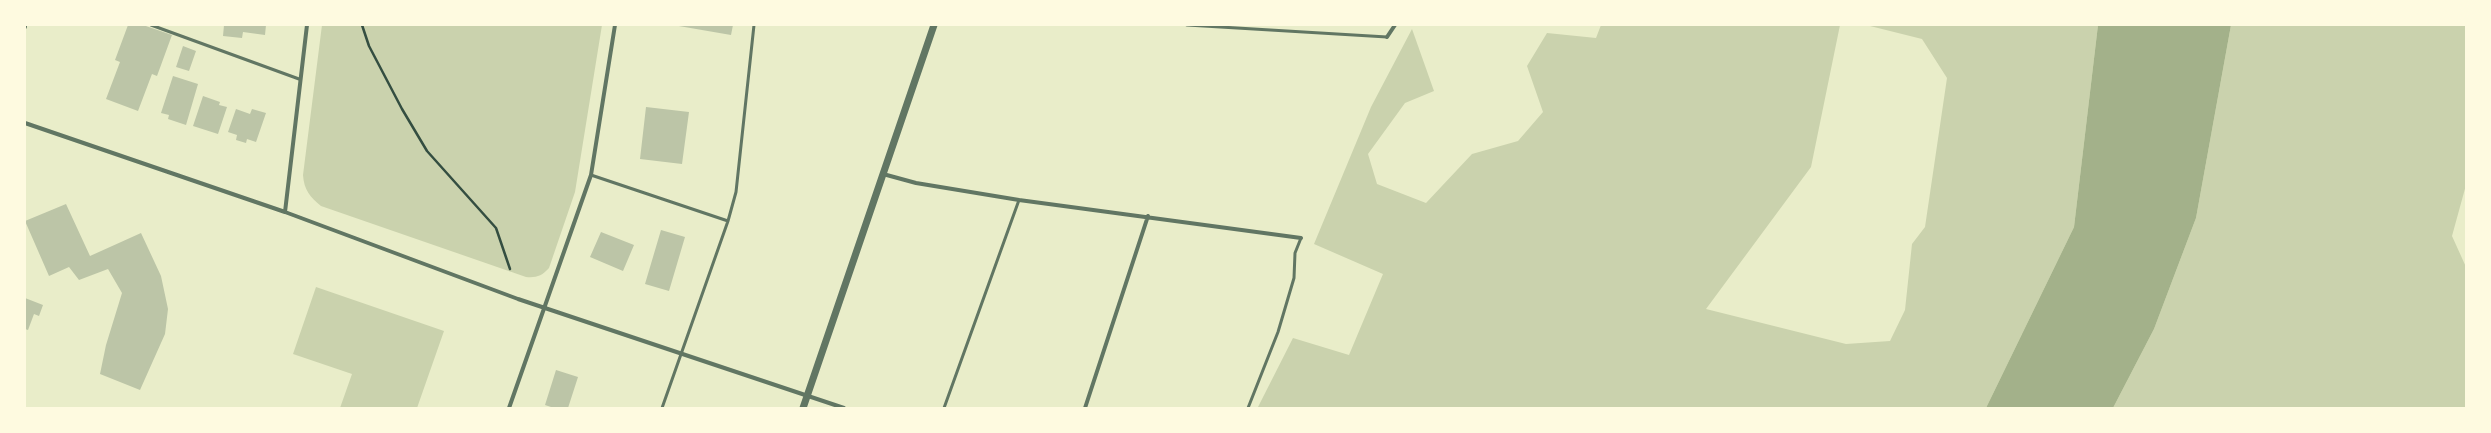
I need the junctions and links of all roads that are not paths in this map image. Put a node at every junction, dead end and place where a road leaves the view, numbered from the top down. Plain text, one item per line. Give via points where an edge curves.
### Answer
1 (151, 25) edge
2 (307, 25) edge
3 (615, 25) edge
4 (754, 25) edge
5 (934, 25) edge
6 (1188, 25) edge
7 (1395, 25) edge
8 (161, 27) edge
9 (1388, 37) joint
10 (299, 79) junction
11 (25, 123) edge
12 (883, 174) junction
13 (591, 175) junction
14 (1019, 200) junction
15 (285, 212) junction
16 (1148, 216) junction
17 (728, 221) junction
18 (1301, 238) joint
19 (545, 308) junction
20 (683, 354) junction
21 (808, 395) junction
22 (509, 408) edge
23 (662, 408) edge
24 (803, 408) edge
25 (844, 408) edge
26 (944, 408) edge
27 (1085, 408) edge
28 (1248, 408) edge

1 - 8 lane
2 - 10 street
3 - 13 street
4 - 17 lane via 736,192
5 - 12 street
6 - 9 lane
7 - 9 street
8 - 10 lane
10 - 15 street
11 - 15 street
12 - 14 street via 916,183
12 - 21 street
13 - 17 lane
13 - 19 street
14 - 16 street
14 - 26 lane
15 - 19 street
16 - 18 street
16 - 27 street
17 - 20 lane
18 - 28 lane via 1294,253 1294,278 1278,332
19 - 20 street
19 - 22 street
20 - 21 street
20 - 23 lane
21 - 24 street
21 - 25 street

